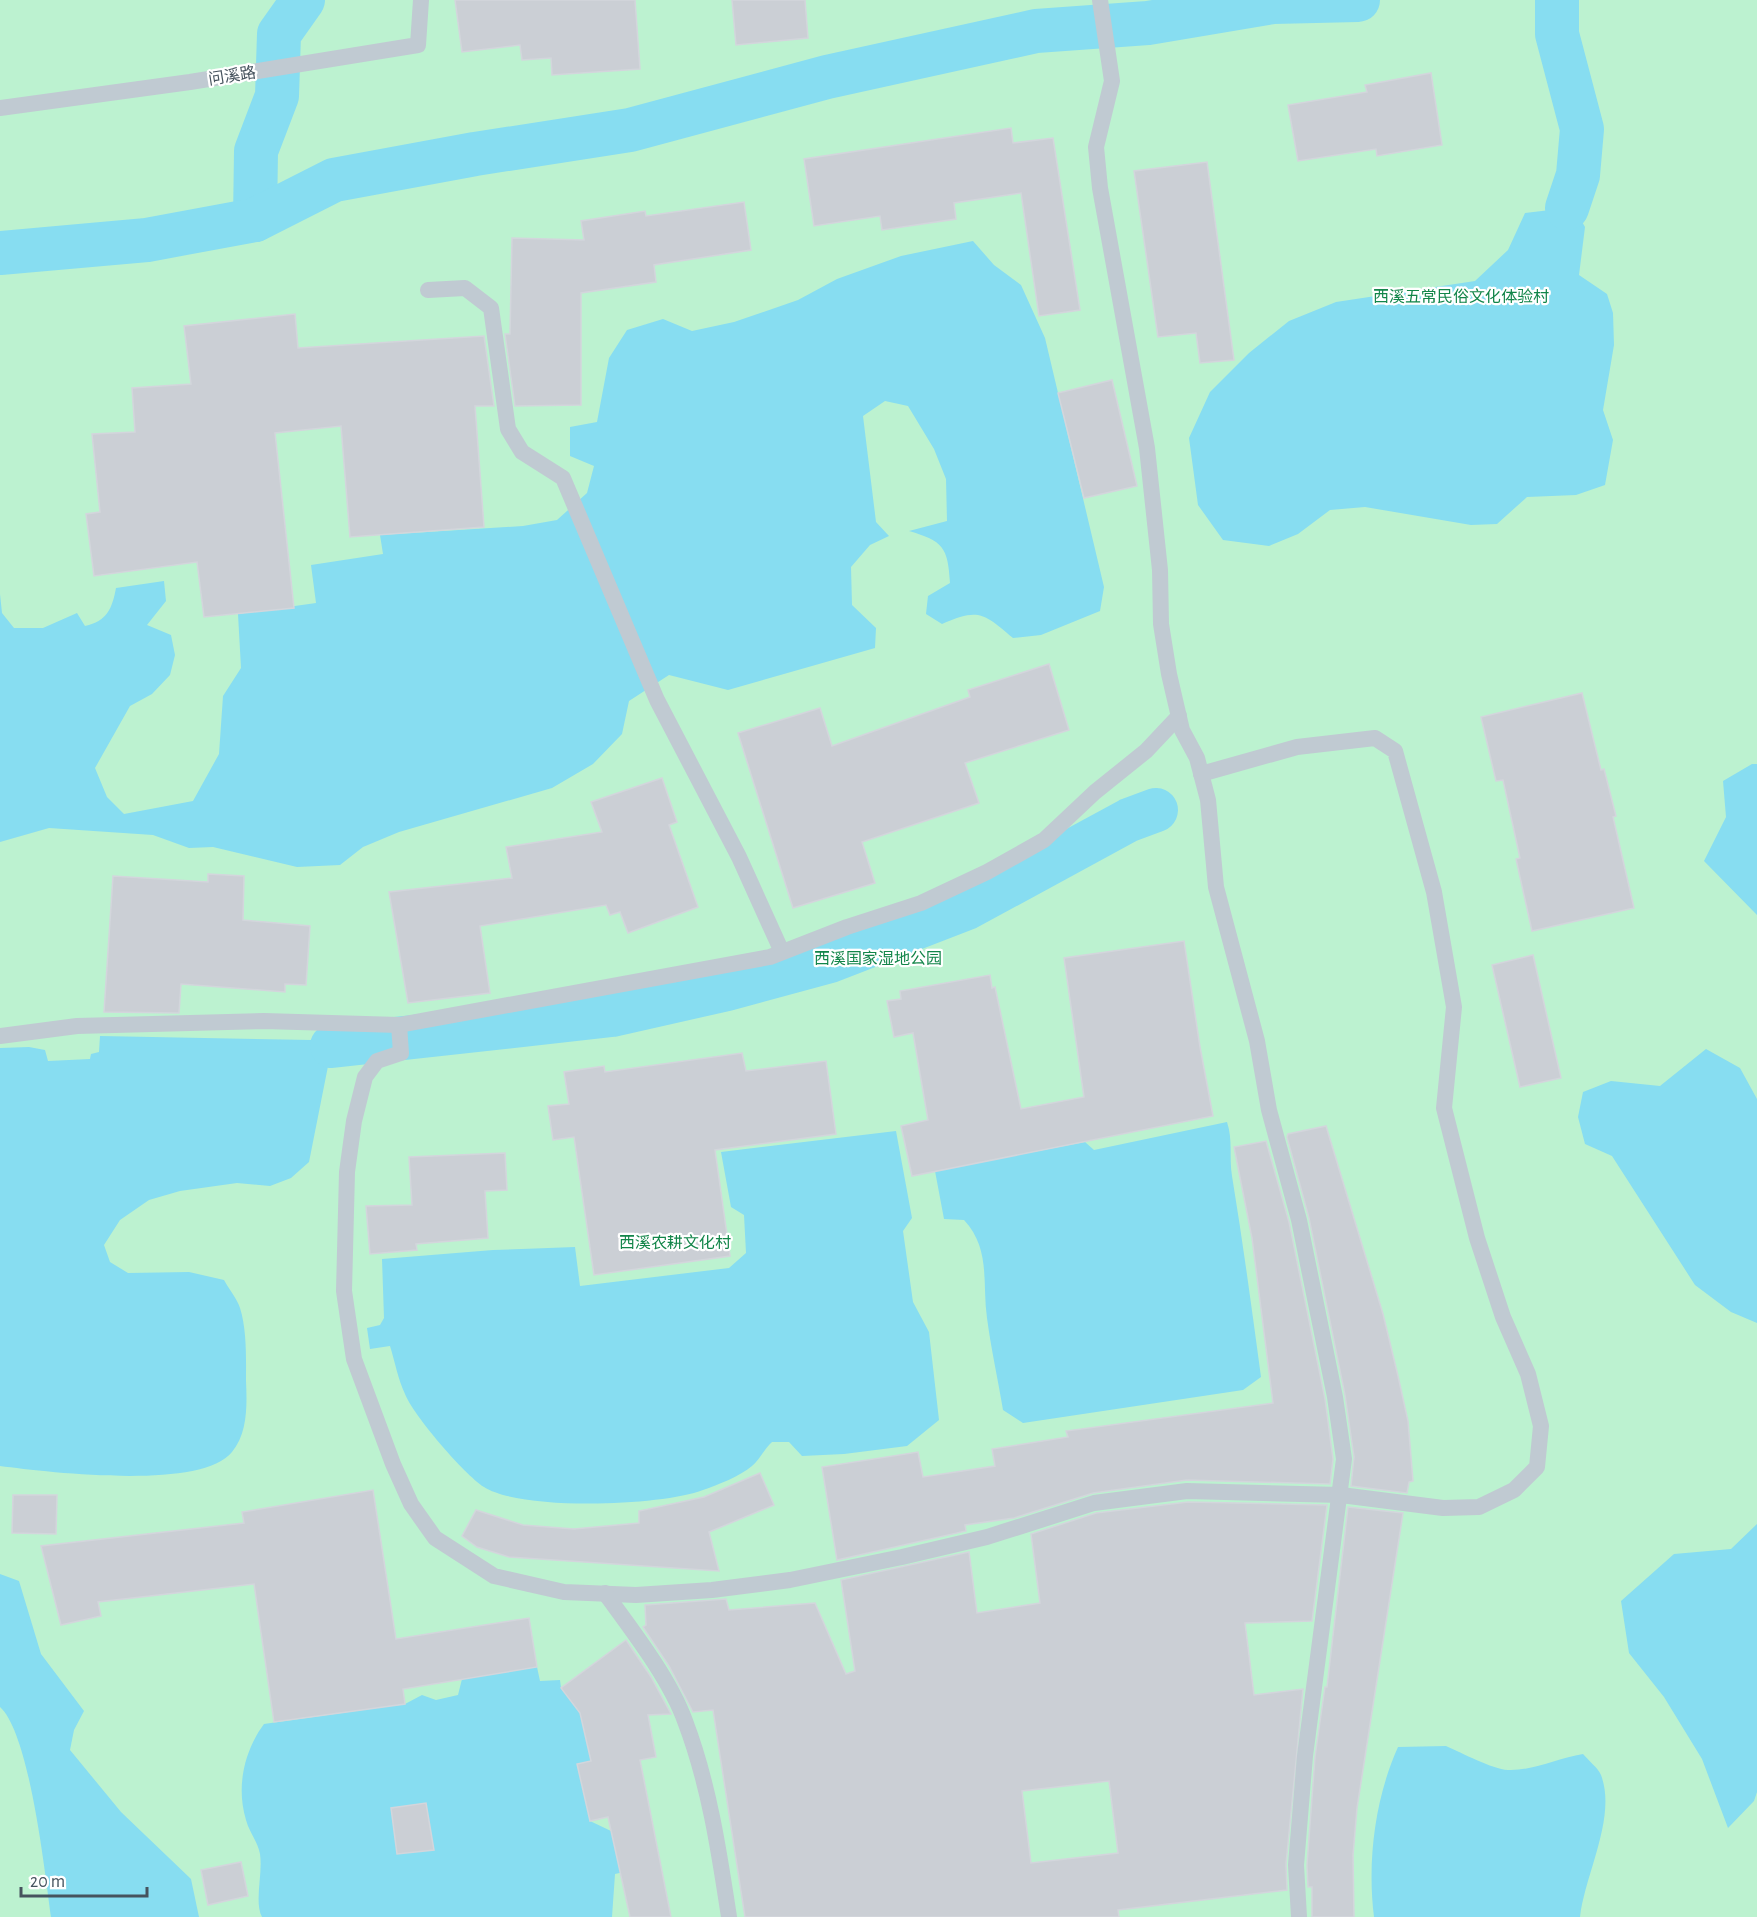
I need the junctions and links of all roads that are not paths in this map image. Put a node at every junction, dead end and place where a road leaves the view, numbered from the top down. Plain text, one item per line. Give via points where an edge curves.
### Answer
1 (421, 0) edge
2 (1100, 1) edge
3 (0, 108) edge
4 (428, 290) dead end
5 (1179, 716) junction
6 (1201, 774) junction
7 (782, 952) junction
8 (399, 1025) junction
9 (0, 1036) edge
10 (1341, 1495) junction
11 (605, 1593) junction
12 (729, 1917) edge
13 (1299, 1917) edge

1 - 3 lane, 问溪路 via 418,45
2 - 5 lane via 1112,81 1096,147 1100,188 1147,448 1160,570 1161,624
4 - 7 lane via 465,288 491,308 508,429 522,452 563,478 657,700 739,858
5 - 6 lane
5 - 7 lane via 1146,751 1044,840 921,903
6 - 10 lane via 1208,800 1216,887 1299,1220 1335,1397 1344,1459
6 - 10 lane via 1297,747 1375,738 1395,751 1434,892 1454,1006 1444,1108 1477,1238 1503,1317 1528,1374 1541,1426 1537,1467 1514,1490 1479,1507 1443,1508
7 - 8 lane
8 - 9 lane via 264,1022 77,1026
8 - 11 lane via 401,1053 377,1061 365,1077 347,1172 344,1291 354,1359 371,1410 411,1504 435,1538 494,1576 564,1592
10 - 11 lane via 1187,1491 1094,1503 987,1537 790,1580 712,1590
10 - 13 lane via 1305,1756 1296,1864
11 - 12 lane via 647,1651 685,1719 714,1820

